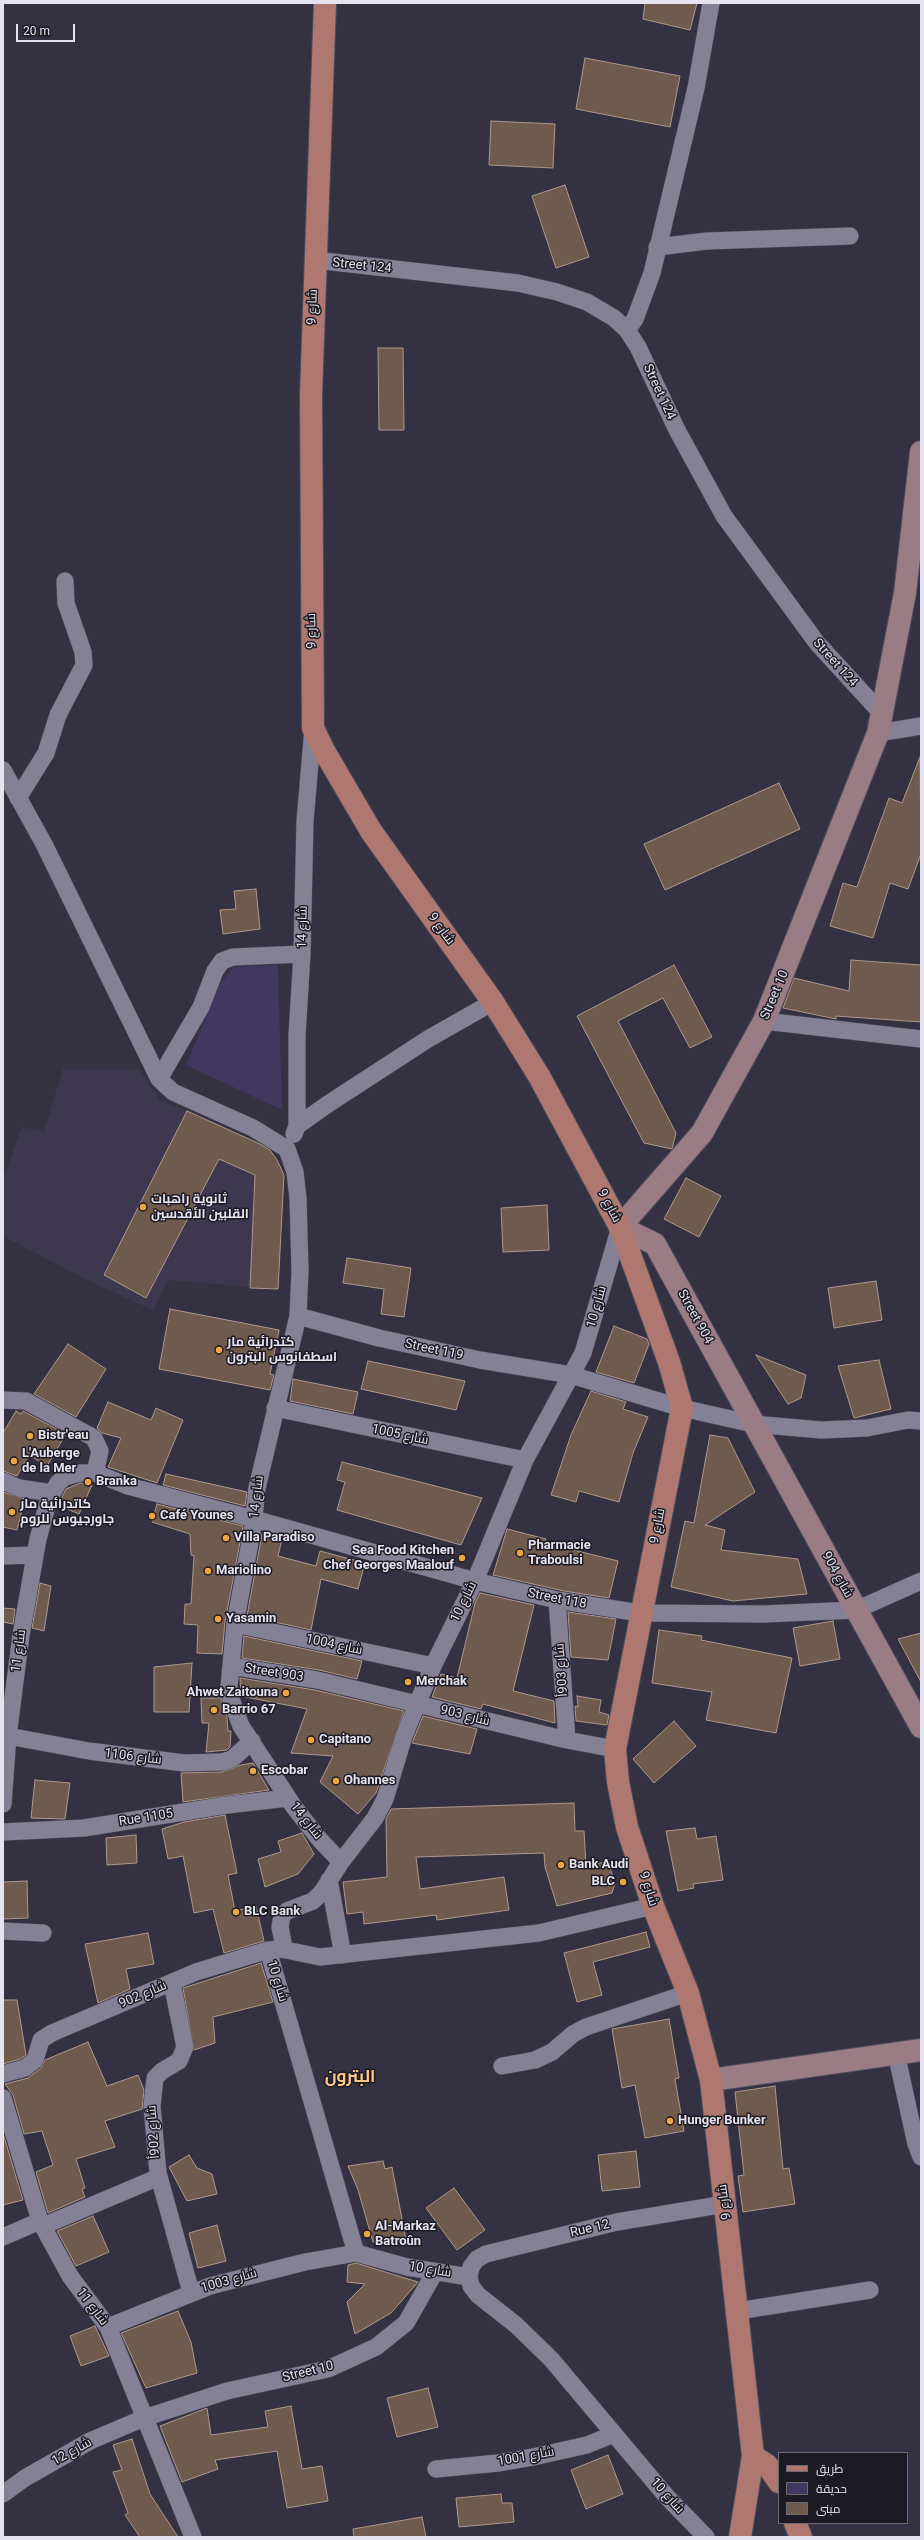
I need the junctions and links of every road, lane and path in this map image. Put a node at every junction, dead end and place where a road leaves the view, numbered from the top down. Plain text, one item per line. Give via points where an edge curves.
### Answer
1 (324, 3) edge
2 (712, 3) edge
3 (850, 236) dead end
4 (657, 247) junction
5 (315, 260) junction
6 (627, 330) junction
7 (921, 452) edge
8 (65, 581) dead end
9 (880, 724) junction
10 (921, 726) edge
11 (313, 728) junction
12 (3, 770) edge
13 (18, 798) junction
14 (302, 954) junction
15 (493, 1002) junction
16 (764, 1021) junction
17 (921, 1039) edge
18 (159, 1079) junction
19 (297, 1126) junction
20 (287, 1149) junction
21 (620, 1227) junction
22 (298, 1316) junction
23 (571, 1375) junction
24 (3, 1400) edge
25 (275, 1408) junction
26 (682, 1408) junction
27 (921, 1421) edge
28 (753, 1424) junction
29 (526, 1460) junction
30 (96, 1473) junction
31 (3, 1481) edge
32 (50, 1496) junction
33 (254, 1519) junction
34 (35, 1555) junction
35 (3, 1556) edge
36 (475, 1581) junction
37 (921, 1581) edge
38 (557, 1600) junction
39 (856, 1610) junction
40 (640, 1613) junction
41 (235, 1624) junction
42 (231, 1666) junction
43 (433, 1666) junction
44 (317, 1680) joint
45 (417, 1703) junction
46 (921, 1727) edge
47 (8, 1736) junction
48 (567, 1740) junction
49 (252, 1741) junction
50 (615, 1749) junction
51 (288, 1798) junction
52 (3, 1804) edge
53 (3, 1832) edge
54 (341, 1862) junction
55 (329, 1880) junction
56 (653, 1906) junction
57 (3, 1932) edge
58 (43, 1934) dead end
59 (275, 1949) junction
60 (343, 1955) junction
61 (172, 1983) junction
62 (688, 1993) junction
63 (921, 2050) edge
64 (896, 2053) junction
65 (502, 2066) dead end
66 (3, 2074) edge
67 (711, 2080) junction
68 (3, 2098) edge
69 (921, 2157) edge
70 (158, 2177) junction
71 (726, 2204) junction
72 (42, 2224) junction
73 (3, 2237) edge
74 (356, 2253) junction
75 (435, 2272) junction
76 (469, 2277) junction
77 (870, 2290) dead end
78 (191, 2292) junction
79 (738, 2311) junction
80 (108, 2328) junction
81 (144, 2418) junction
82 (614, 2434) junction
83 (753, 2456) junction
84 (436, 2469) dead end
85 (778, 2481) edge
86 (3, 2494) edge
87 (796, 2524) edge
88 (193, 2537) edge
89 (706, 2537) edge
90 (740, 2537) edge
91 (801, 2537) edge

1 - 5 main road, شارع 9
2 - 4 street via 696,88
3 - 4 street via 707,241
4 - 6 street via 652,273 635,320
5 - 6 street, Street 124 via 471,277 544,289 600,309
5 - 11 main road, شارع 9 via 311,433
6 - 9 street, Street 124 via 724,516
7 - 9 street, Street 10 via 905,593
8 - 13 street via 66,602 83,652 84,665 58,715 46,753
9 - 10 street
9 - 16 street, Street 10
11 - 14 street, شارع 14 via 305,821
11 - 15 main road, شارع 9 via 371,831
12 - 13 street
13 - 18 street via 99,954
14 - 18 street via 233,957 222,961 201,1007
14 - 19 street, شارع 14 via 297,1035
15 - 19 street via 428,1039
15 - 21 main road, شارع 9 via 539,1076
16 - 17 street
16 - 21 street, Street 10 via 702,1133
18 - 20 street via 172,1092 253,1128
19 - 20 street
20 - 22 street, شارع 14 via 295,1172 298,1198
21 - 23 street, شارع 10 via 583,1353
21 - 26 main road, شارع 9 via 666,1354
21 - 28 street, Street 904 via 654,1244
22 - 23 street, Street 119 via 379,1338 465,1357
22 - 25 street, شارع 14
23 - 26 street, Street 119
23 - 29 street, شارع 10
24 - 30 street via 26,1401 94,1438 100,1451
25 - 29 street, شارع 1005
25 - 33 street, شارع 14 via 257,1488
26 - 28 street, Street 119
26 - 40 main road, شارع 9
27 - 28 street, Street 119 via 908,1420 868,1428 821,1430
28 - 39 street, شارع 904
29 - 36 street, شارع 10
30 - 32 street via 79,1473 65,1477
30 - 33 street via 128,1486
31 - 32 street
32 - 34 street, شارع 11
33 - 36 street, Street 118
33 - 41 street, شارع 14
34 - 35 street
34 - 47 street, شارع 11 via 21,1635
36 - 38 street, Street 118
36 - 43 street, شارع 10
37 - 39 street
38 - 40 street, Street 118
38 - 48 street, شارع 903أ
39 - 40 street, Street 118 via 764,1614
39 - 46 street, شارع 904
40 - 50 main road, شارع 9
41 - 42 street, شارع 14
41 - 43 street, شارع 1004
42 - 44 street, Street 903
42 - 49 street, شارع 14 via 231,1699 242,1726
43 - 45 street, شارع 10
44 - 45 street, شارع 903
45 - 48 street, شارع 903
45 - 54 street, شارع 10 via 385,1798 375,1818
47 - 49 street, شارع 1106 via 89,1751 184,1763 222,1762 232,1759
47 - 52 street, شارع 11
48 - 50 street, شارع 903
49 - 51 street, شارع 14
50 - 56 main road, شارع 9 via 618,1782 627,1827
51 - 53 street, Rue 1105 via 84,1828
51 - 54 street, شارع 14 via 320,1840
54 - 55 street, شارع 10
55 - 59 street, شارع 10 via 313,1900 287,1911 282,1916
55 - 60 street
56 - 60 street via 539,1933
56 - 62 main road, شارع 9
57 - 58 street
59 - 60 street via 320,1958
59 - 61 street, شارع 902 via 196,1972
59 - 74 street, شارع 10
61 - 66 street, شارع 902 via 52,2033 41,2040 34,2060 25,2068
61 - 70 street, شارع 902أ via 186,2047 180,2061 158,2074 153,2088 152,2106
62 - 65 street via 586,2027 573,2034 552,2052 535,2060
62 - 67 main road, شارع 9
63 - 64 street
64 - 67 street
64 - 69 street
67 - 71 main road, شارع 9
68 - 72 street, شارع 11
70 - 72 street
70 - 78 street, شارع 902أ
71 - 76 street, Rue 12 via 617,2222 486,2254 474,2263
71 - 79 main road, شارع 9
72 - 73 street
72 - 80 street, شارع 11 via 70,2276
74 - 75 street, شارع 10
74 - 78 street, شارع 1003 via 256,2273
75 - 76 street, شارع 10
75 - 81 street, Street 10 via 406,2324 376,2347 328,2369 228,2391
76 - 82 street, شارع 10 via 471,2286 478,2295 516,2325 551,2359
77 - 79 street
78 - 80 street, شارع 1003
79 - 83 main road, شارع 9
80 - 81 street, شارع 11
81 - 86 street, شارع 12 via 90,2442 25,2478
81 - 88 street, شارع 11
82 - 84 street, شارع 1001 via 587,2445 533,2457
82 - 89 street, شارع 10 via 667,2498
83 - 85 main road via 767,2465
83 - 90 main road, شارع 9
87 - 91 main road

